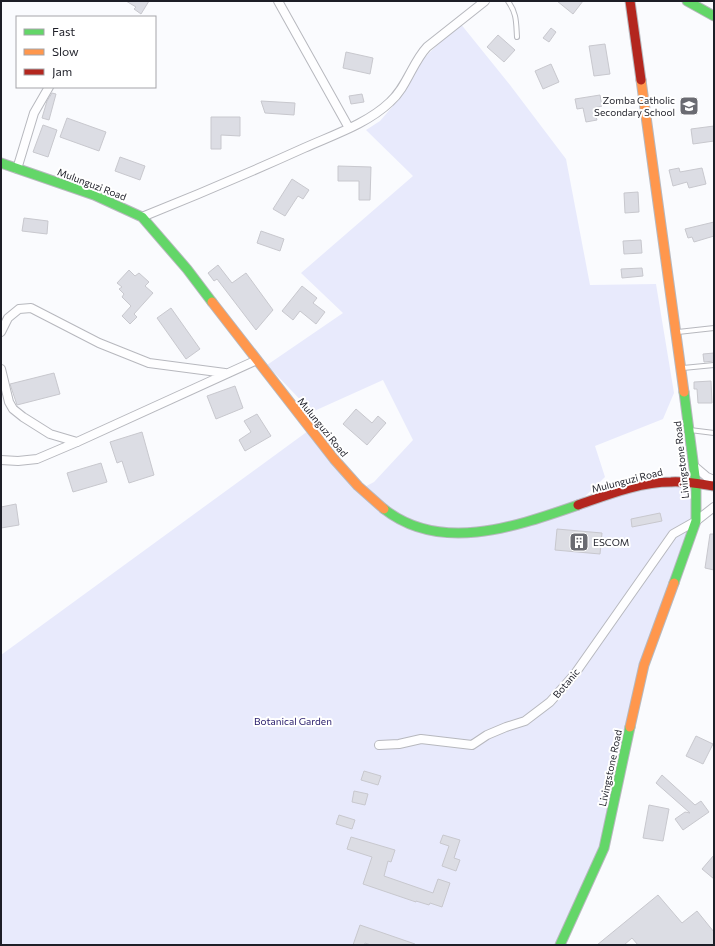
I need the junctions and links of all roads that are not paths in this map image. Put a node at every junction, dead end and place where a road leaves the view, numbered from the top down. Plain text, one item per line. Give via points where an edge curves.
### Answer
1 (278, 1) edge
2 (485, 1) edge
3 (508, 1) edge
4 (630, 1) edge
5 (687, 1) edge
6 (714, 16) edge
7 (517, 37) dead end
8 (49, 88) edge
9 (349, 128) junction
10 (1, 163) edge
11 (17, 169) junction
12 (142, 217) junction
13 (714, 328) edge
14 (1, 332) edge
15 (675, 333) junction
16 (257, 360) junction
17 (714, 365) edge
18 (681, 368) junction
19 (1, 369) edge
20 (226, 374) junction
21 (690, 430) junction
22 (714, 433) edge
23 (77, 442) junction
24 (1, 460) edge
25 (694, 466) junction
26 (714, 480) edge
27 (696, 484) junction
28 (714, 486) edge
29 (714, 508) edge
30 (696, 521) junction
31 (379, 745) dead end
32 (560, 945) edge

1 - 9 street
2 - 9 street via 424,51 391,102
3 - 7 lane via 516,15
4 - 15 main road, Livingstone Road
5 - 6 main road
8 - 11 street via 34,113
9 - 12 street via 220,186
10 - 11 main road, Mulunguzi Road
11 - 12 main road, Mulunguzi Road via 94,195
12 - 16 main road, Mulunguzi Road via 187,269
13 - 15 lane
14 - 20 street via 8,318 19,308 30,308 100,343 149,363
15 - 18 main road, Livingstone Road
16 - 20 street
16 - 27 main road, Mulunguzi Road via 360,488 395,516 430,531 454,534 493,530 538,519 587,501 654,483 671,481
17 - 18 lane
18 - 21 main road, Livingstone Road
19 - 23 street via 13,409 50,434
20 - 23 street
21 - 22 lane
21 - 25 main road, Livingstone Road
23 - 24 street via 32,460
25 - 26 street
25 - 27 main road, Livingstone Road
27 - 28 main road, Mulunguzi Road
27 - 30 main road, Livingstone Road
29 - 30 street, Botanic
30 - 31 street, Botanic via 673,534 574,675 550,702 525,721 488,735 472,745 421,738 399,744
30 - 32 main road, Livingstone Road via 644,665 604,848

